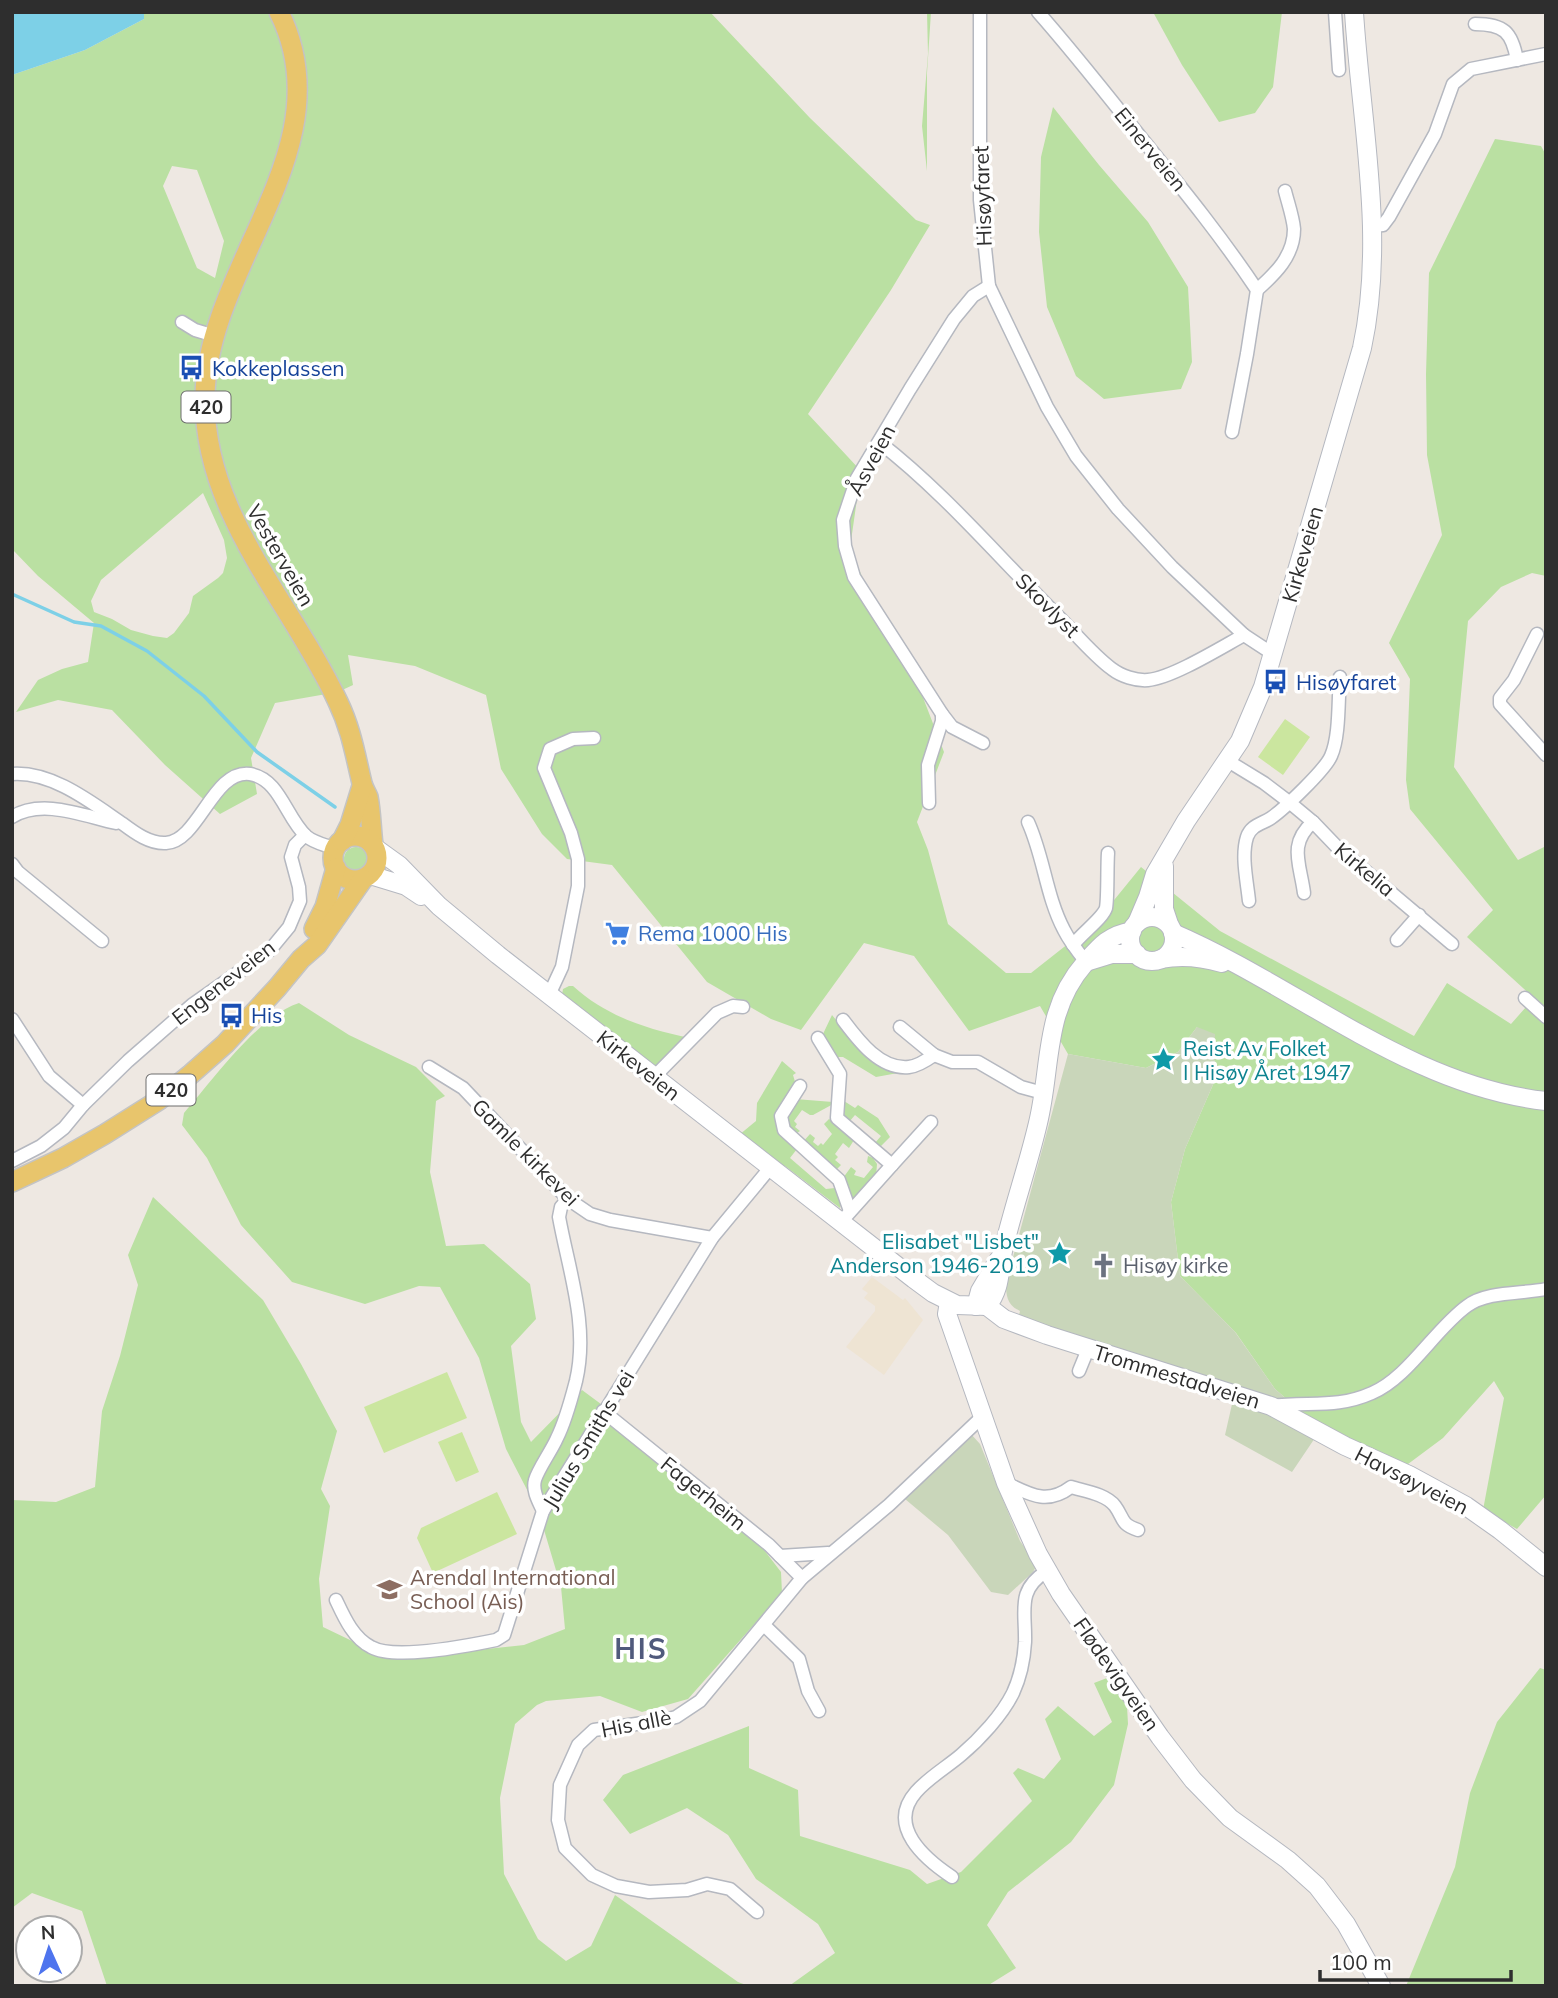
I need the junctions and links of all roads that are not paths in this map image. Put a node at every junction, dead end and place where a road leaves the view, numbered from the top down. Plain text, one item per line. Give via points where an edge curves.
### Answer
1 (279, 12) edge
2 (980, 12) edge
3 (1038, 12) edge
4 (1335, 12) edge
5 (1354, 12) edge
6 (1475, 24) dead end
7 (1546, 54) edge
8 (1517, 60) junction
9 (1339, 70) dead end
10 (1285, 191) dead end
11 (1373, 226) junction
12 (989, 286) junction
13 (1257, 290) junction
14 (182, 322) dead end
15 (215, 336) junction
16 (1232, 432) dead end
17 (879, 442) junction
18 (1538, 634) dead end
19 (1244, 635) junction
20 (1273, 654) junction
21 (1340, 677) dead end
22 (942, 714) junction
23 (594, 738) dead end
24 (983, 743) dead end
25 (1546, 755) edge
26 (1228, 761) junction
27 (12, 774) edge
28 (362, 785) junction
29 (1289, 802) junction
30 (929, 803) dead end
31 (12, 817) edge
32 (1028, 822) dead end
33 (1313, 822) junction
34 (123, 824) junction
35 (305, 835) junction
36 (373, 846) junction
37 (338, 853) junction
38 (1108, 853) dead end
39 (1165, 859) junction
40 (12, 864) edge
41 (366, 877) junction
42 (1304, 893) dead end
43 (1249, 901) dead end
44 (439, 906) junction
45 (1419, 915) junction
46 (1134, 927) junction
47 (1171, 929) junction
48 (1397, 940) dead end
49 (102, 941) dead end
50 (1452, 944) dead end
51 (1073, 945) junction
52 (1137, 954) junction
53 (301, 959) junction
54 (1160, 959) junction
55 (1086, 962) junction
56 (1256, 974) junction
57 (549, 995) junction
58 (1525, 998) dead end
59 (743, 1007) dead end
60 (1546, 1017) edge
61 (12, 1019) edge
62 (843, 1020) dead end
63 (900, 1027) dead end
64 (818, 1038) dead end
65 (934, 1055) junction
66 (429, 1067) dead end
67 (654, 1077) junction
68 (800, 1086) dead end
69 (1043, 1093) junction
70 (1546, 1101) edge
71 (83, 1105) junction
72 (931, 1122) dead end
73 (12, 1161) edge
74 (892, 1165) junction
75 (770, 1168) junction
76 (12, 1182) edge
77 (568, 1199) junction
78 (845, 1217) junction
79 (712, 1238) junction
80 (1546, 1289) edge
81 (949, 1302) junction
82 (982, 1306) junction
83 (1088, 1349) junction
84 (1080, 1371) dead end
85 (1271, 1406) junction
86 (603, 1411) junction
87 (983, 1416) junction
88 (1006, 1483) junction
89 (543, 1511) junction
90 (1138, 1530) dead end
91 (829, 1553) junction
92 (780, 1556) junction
93 (1546, 1567) edge
94 (1048, 1571) junction
95 (802, 1578) junction
96 (335, 1600) dead end
97 (764, 1625) junction
98 (819, 1711) dead end
99 (952, 1877) dead end
100 (757, 1912) dead end
101 (1381, 1986) edge

1 - 15 main road, Vesterveien / 420 via 297,71 296,124
2 - 12 street, Hisøyfaret via 980,200
3 - 13 street, Einerveien via 1191,198
4 - 9 street
5 - 11 main road, Kirkeveien
6 - 8 street via 1494,24 1504,30
7 - 8 street
8 - 11 street via 1471,69 1453,84 1434,134 1389,217 1383,225
10 - 13 street via 1294,231 1287,257
11 - 20 main road, Kirkeveien via 1371,301 1362,348
12 - 17 street, Åsveien via 973,296 954,319
12 - 19 street, Hisøyfaret via 1076,456 1172,567
13 - 16 street
14 - 15 street
15 - 28 main road, Vesterveien / 420 via 205,395 211,456 221,490 240,533 338,702 354,739
17 - 19 street, Skovlyst via 959,512 1112,669 1129,678 1148,680
17 - 22 street, Åsveien via 857,478 843,520 845,546 854,577
18 - 25 street via 1500,704
19 - 20 street, Hisøyfaret
20 - 26 main road, Kirkeveien via 1251,717
21 - 29 street via 1334,748 1329,760
22 - 24 street, Åsveien via 952,727
22 - 30 street via 928,765
23 - 57 street via 573,738 550,748 544,768 571,833 579,886 562,967
26 - 29 street, Kirkelia
26 - 39 main road, Kirkeveien
27 - 34 street via 64,785
28 - 36 main road, Vesterveien / 420 via 368,795
28 - 37 main road, Vesterveien / 420
29 - 33 street, Kirkelia
29 - 43 street via 1248,835
31 - 34 street via 35,808 54,809
32 - 51 street via 1039,845 1050,896
33 - 42 street, Kirkelia via 1297,842
33 - 45 street, Kirkelia
34 - 35 street via 155,842 179,839 223,786 248,774 271,785
35 - 37 street
35 - 71 street, Engeneveien via 291,857 300,901 289,927 270,950 192,1005
36 - 37 main road via 354,836
36 - 41 main road, 420 via 377,859 374,871
36 - 44 main road, Kirkeveien via 400,865
37 - 41 main road via 339,873 350,880
37 - 53 main road, Vesterveien / 420 via 325,908
38 - 51 street via 1106,908
39 - 46 main road, Kirkeveien
39 - 47 main road, Kirkeveien via 1164,909
40 - 49 street
41 - 44 main road, Kirkeveien via 406,886
41 - 53 main road, Vesterveien / 420 via 317,945
44 - 57 main road, Kirkeveien
45 - 48 street
45 - 50 street, Kirkelia
46 - 47 main road via 1150,917 1163,920
46 - 52 main road via 1131,943
46 - 55 main road via 1104,941
47 - 54 main road via 1173,946
47 - 56 main road
51 - 55 street
52 - 54 main road via 1148,960
52 - 55 main road via 1112,954
53 - 76 main road, Vesterveien / 420 via 225,1044 159,1100 63,1158
54 - 56 main road via 1207,958
55 - 69 main road via 1058,1006
56 - 70 main road via 1421,1065 1480,1089
57 - 67 main road, Kirkeveien
58 - 60 street
59 - 67 street via 723,1008
61 - 71 street via 49,1076
62 - 65 street via 863,1046 892,1065 909,1068
63 - 65 street
64 - 74 street via 840,1074 837,1118
65 - 69 street via 952,1062 978,1062 1021,1087
66 - 77 street, Gamle kirkevei via 463,1088
67 - 75 main road, Kirkeveien
68 - 78 street via 781,1116 784,1130 839,1180
69 - 82 main road via 1000,1280 994,1299
71 - 73 street, Engeneveien via 64,1128
72 - 74 street
74 - 78 street
75 - 78 main road, Kirkeveien
75 - 79 street, Julius Smiths vei
77 - 79 street, Gamle kirkevei via 590,1214 610,1220
77 - 89 street via 559,1217 582,1349 565,1418 535,1480
78 - 81 main road, Kirkeveien
79 - 86 street, Julius Smiths vei
80 - 85 street, Trommestadveien via 1469,1304 1375,1392 1344,1403
81 - 82 main road, Kirkeveien
81 - 87 main road, Flødevigveien via 947,1314
82 - 83 main road, Trommestadveien via 1004,1319
83 - 84 street
83 - 85 main road, Trommestadveien
85 - 93 main road, Havsøyveien via 1466,1506
86 - 89 street, Julius Smiths vei
86 - 92 street, Fagerheim
87 - 88 main road, Flødevigveien
87 - 91 street, His allè
88 - 90 street via 1042,1497 1059,1496 1071,1487 1085,1491 1108,1500 1123,1521
88 - 94 main road, Flødevigveien
89 - 96 street, Julius Smiths vei via 503,1635 496,1640 408,1653 373,1649 353,1630
91 - 92 street
91 - 95 street, His allè
92 - 95 street, Fagerheim
94 - 99 street via 1034,1579 1025,1600 1023,1657 1007,1703 965,1752 915,1792 906,1809 905,1823 918,1850
94 - 101 main road, Flødevigveien via 1193,1780 1230,1818 1317,1886 1346,1924
95 - 97 street, His allè
97 - 98 street via 799,1659
97 - 100 street, His allè via 691,1709 664,1720 594,1730 578,1745 560,1785 558,1820 565,1848 592,1875 616,1886 649,1892 707,1884 730,1889

